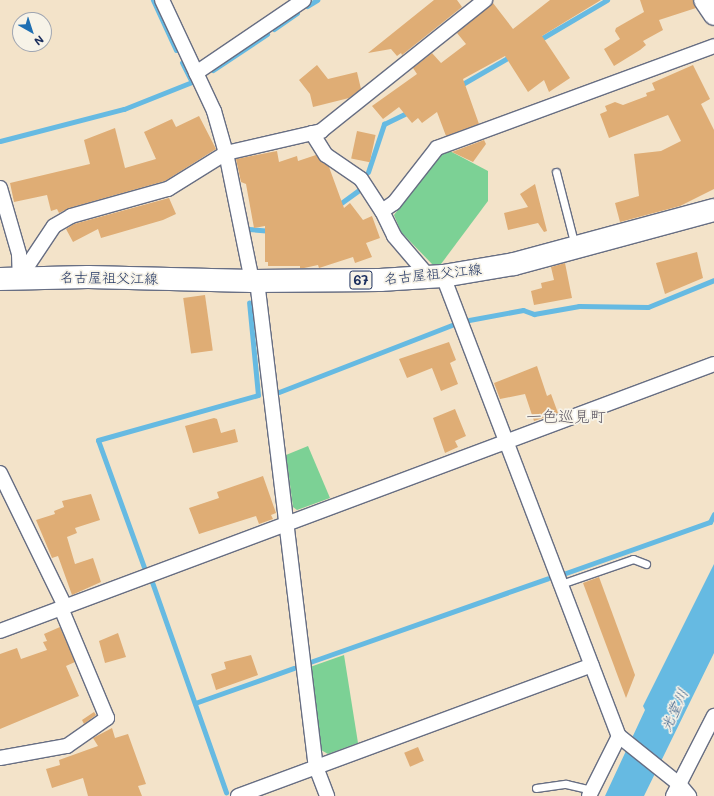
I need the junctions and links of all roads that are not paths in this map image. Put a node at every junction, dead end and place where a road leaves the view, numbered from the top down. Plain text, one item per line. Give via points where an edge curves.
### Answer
1 (162, 0) edge
2 (304, 0) edge
3 (485, 0) edge
4 (704, 0) edge
5 (714, 15) edge
6 (714, 46) edge
7 (196, 73) junction
8 (312, 133) junction
9 (226, 153) junction
10 (556, 172) dead end
11 (0, 188) edge
12 (714, 210) edge
13 (382, 211) junction
14 (575, 247) junction
15 (436, 276) junction
16 (10, 278) edge
17 (255, 281) junction
18 (714, 364) edge
19 (507, 442) junction
20 (0, 472) edge
21 (287, 522) junction
22 (646, 564) dead end
23 (561, 584) junction
24 (63, 607) junction
25 (0, 631) edge
26 (592, 665) junction
27 (714, 716) edge
28 (620, 737) junction
29 (0, 758) edge
30 (316, 767) junction
31 (536, 788) dead end
32 (676, 790) edge
33 (591, 793) edge
34 (238, 796) edge
35 (327, 796) edge
36 (689, 796) edge

1 - 7 street
2 - 7 street
3 - 8 street via 321,131
4 - 5 main road
6 - 13 street via 437,148 394,204
7 - 9 street via 214,111
8 - 9 street
8 - 13 street via 326,155 361,179
9 - 16 street via 168,189 71,216 54,226
9 - 17 street
10 - 14 lane
11 - 16 street via 19,254
12 - 14 main road, 名古屋祖父江線 / 67
13 - 15 street via 394,236
14 - 15 main road, 名古屋祖父江線 / 67 via 514,264
15 - 17 main road, 名古屋祖父江線 / 67 via 380,280
15 - 19 street
16 - 17 main road, 名古屋祖父江線 / 67
17 - 21 street
18 - 19 street
19 - 21 street
19 - 23 street
20 - 24 street
21 - 24 street
21 - 30 street
22 - 23 lane via 633,559
23 - 26 street
24 - 25 street
24 - 29 street via 108,718 67,746
26 - 28 street
26 - 30 street
27 - 32 street
28 - 32 street via 668,775
28 - 33 street
30 - 34 street
30 - 35 street
31 - 33 lane via 566,784
32 - 36 street

